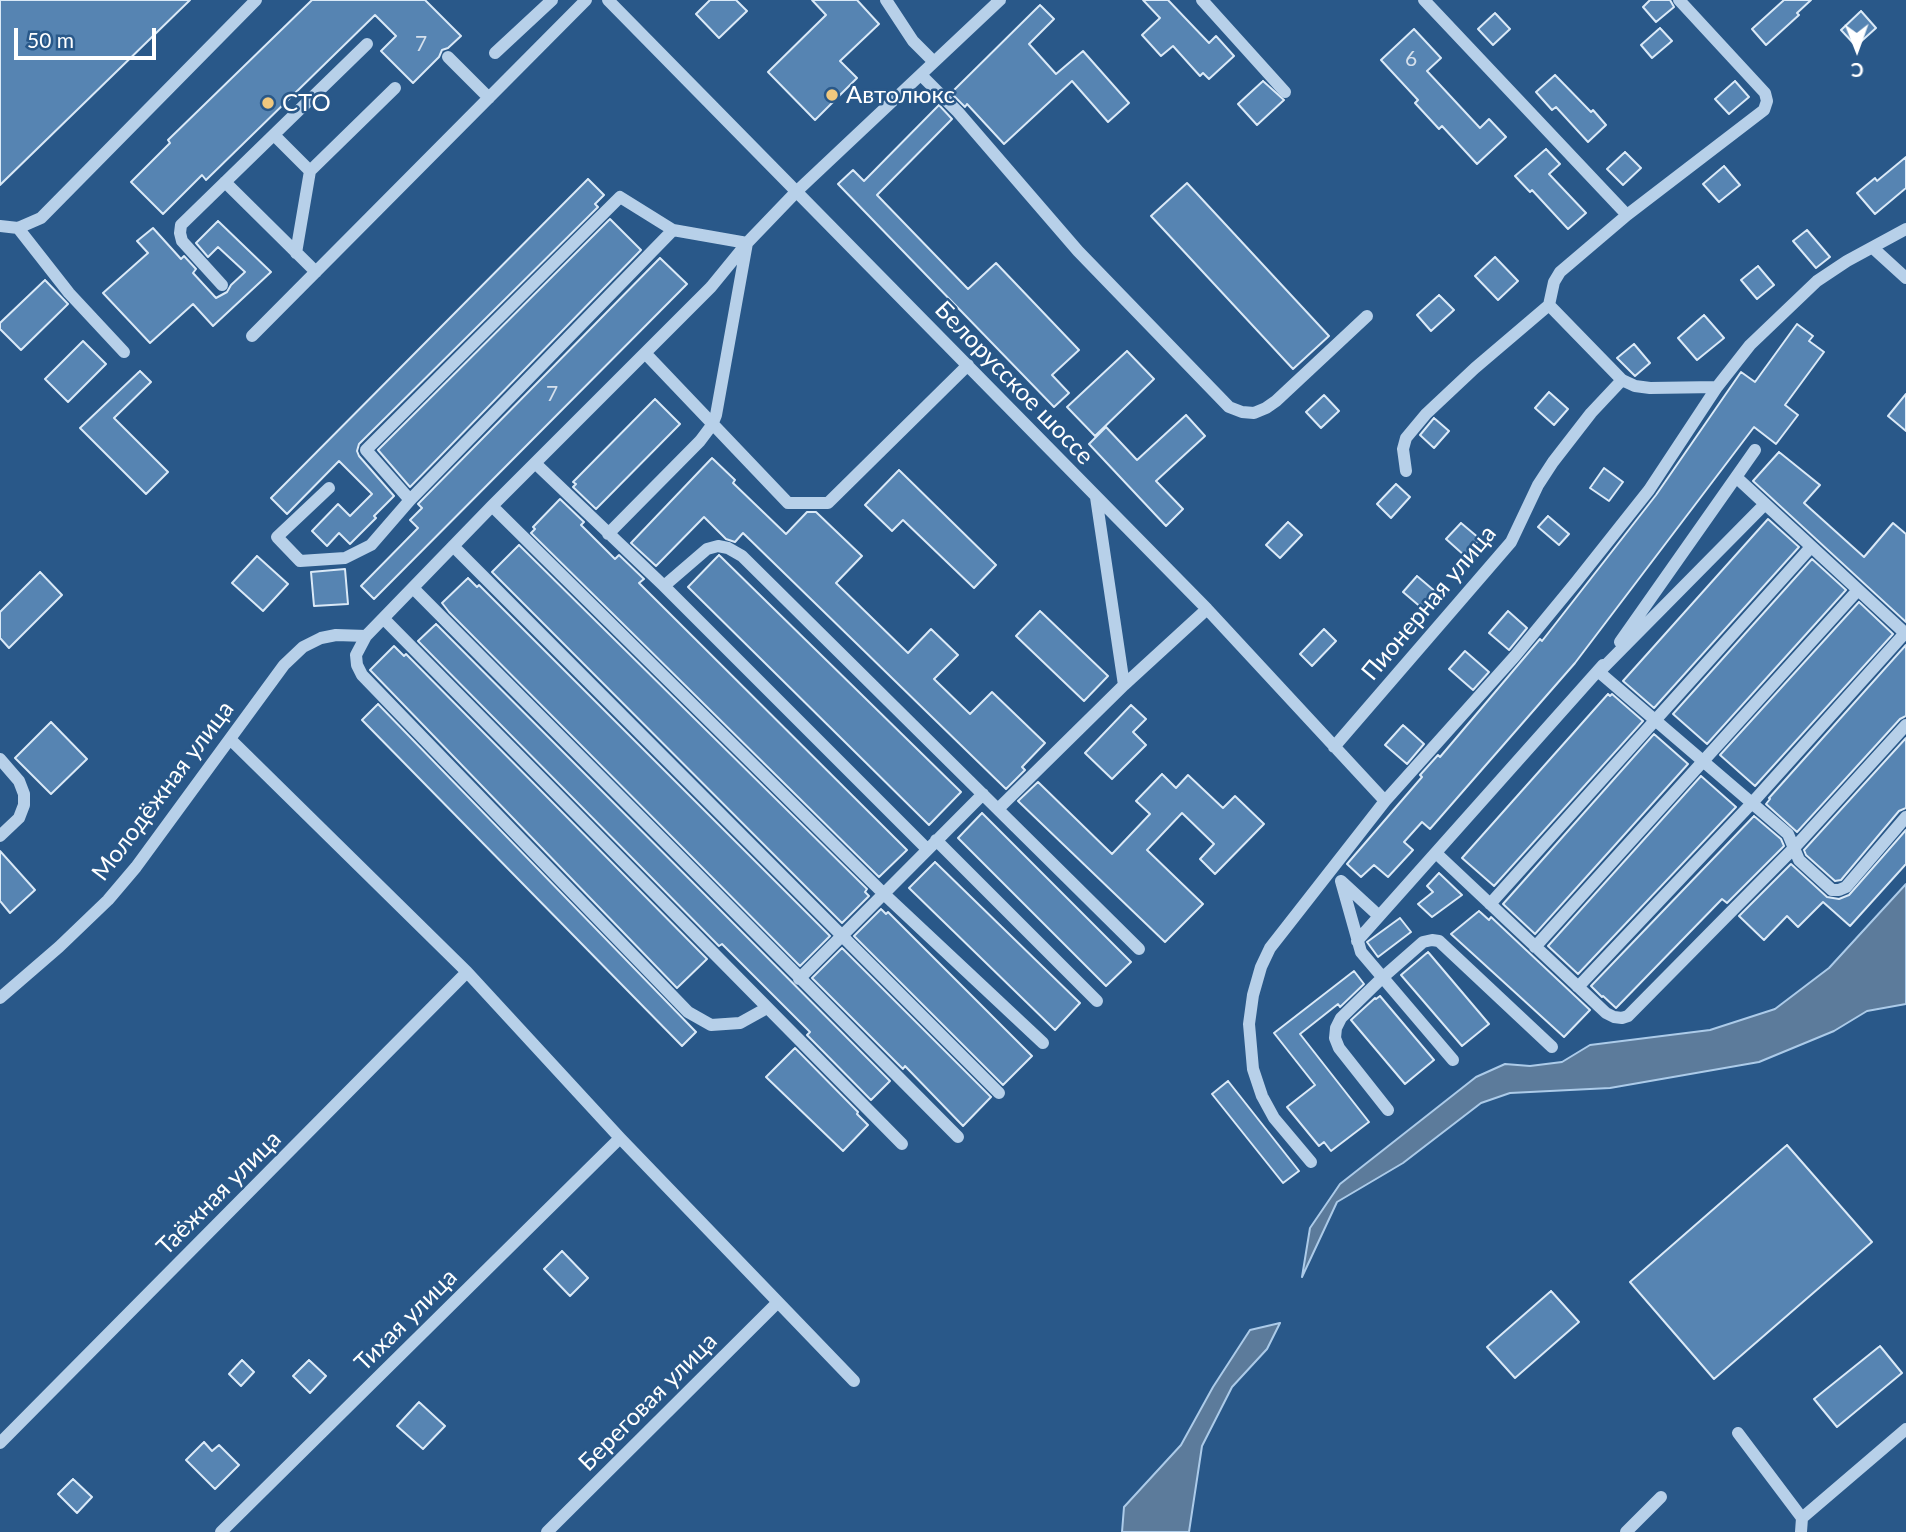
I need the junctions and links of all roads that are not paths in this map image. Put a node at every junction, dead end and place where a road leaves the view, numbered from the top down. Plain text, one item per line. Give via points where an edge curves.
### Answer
1 (256, 0) edge
2 (551, 0) edge
3 (586, 0) edge
4 (608, 0) edge
5 (886, 0) edge
6 (1000, 0) edge
7 (1202, 0) edge
8 (1424, 0) edge
9 (1679, 0) edge
10 (367, 44) dead end
11 (495, 53) dead end
12 (448, 57) dead end
13 (934, 62) junction
14 (921, 75) junction
15 (395, 88) dead end
16 (1284, 92) dead end
17 (489, 98) junction
18 (274, 135) junction
19 (310, 171) junction
20 (225, 182) junction
21 (796, 192) junction
22 (1627, 215) junction
23 (0, 226) edge
24 (18, 228) junction
25 (1906, 229) edge
26 (673, 230) junction
27 (747, 243) junction
28 (1873, 248) junction
29 (296, 253) junction
30 (316, 272) junction
31 (1906, 278) edge
32 (222, 285) dead end
33 (1549, 304) junction
34 (1367, 316) dead end
35 (252, 336) dead end
36 (124, 352) dead end
37 (645, 353) junction
38 (968, 365) junction
39 (1622, 380) junction
40 (1717, 387) junction
41 (712, 425) junction
42 (1755, 450) dead end
43 (535, 463) junction
44 (1406, 471) dead end
45 (1736, 477) junction
46 (329, 488) dead end
47 (1096, 496) junction
48 (410, 500) junction
49 (1765, 504) junction
50 (492, 506) junction
51 (608, 534) junction
52 (453, 547) junction
53 (1811, 547) junction
54 (664, 586) junction
55 (413, 588) junction
56 (1858, 590) junction
57 (1207, 610) junction
58 (384, 619) junction
59 (1906, 634) edge
60 (366, 636) junction
61 (1599, 671) junction
62 (1124, 685) junction
63 (1657, 721) junction
64 (1906, 725) edge
65 (230, 739) junction
66 (1334, 747) junction
67 (0, 759) edge
68 (1704, 762) junction
69 (983, 794) junction
70 (1385, 802) junction
71 (1752, 803) junction
72 (998, 808) junction
73 (1906, 817) edge
74 (0, 836) edge
75 (932, 844) junction
76 (1794, 848) junction
77 (1436, 853) junction
78 (1330, 871) junction
79 (1341, 881) junction
80 (884, 894) junction
81 (1490, 904) junction
82 (1379, 916) junction
83 (841, 936) junction
84 (1357, 941) junction
85 (1535, 947) junction
86 (1139, 948) dead end
87 (467, 972) junction
88 (1382, 978) junction
89 (799, 979) junction
90 (1578, 986) junction
91 (0, 999) edge
92 (1097, 1001) dead end
93 (768, 1008) junction
94 (1043, 1043) dead end
95 (1552, 1047) dead end
96 (1453, 1060) dead end
97 (999, 1093) dead end
98 (1388, 1110) dead end
99 (958, 1137) dead end
100 (620, 1138) junction
101 (902, 1144) dead end
102 (1311, 1162) dead end
103 (778, 1302) junction
104 (854, 1381) dead end
105 (1906, 1429) edge
106 (1738, 1433) dead end
107 (0, 1443) edge
108 (1661, 1497) dead end
109 (1801, 1525) edge
110 (221, 1532) edge
111 (547, 1532) edge
112 (1626, 1532) edge

1 - 24 street via 41,218
2 - 11 street
3 - 17 street
4 - 21 street, Белорусское шоссе
5 - 13 street via 913,41
6 - 13 street
7 - 16 street
8 - 22 street
9 - 22 street via 1765,93 1767,101 1764,110
10 - 18 street
12 - 17 street
13 - 14 street
14 - 21 street
14 - 34 street via 1078,251 1229,407 1254,413 1276,401
15 - 19 street
17 - 30 street
18 - 19 street
18 - 20 street
19 - 29 street
20 - 29 street
20 - 32 street via 181,225 180,233
21 - 27 street
21 - 38 street, Белорусское шоссе
22 - 33 street via 1560,272
23 - 24 street
24 - 36 street
25 - 28 street
26 - 27 street
26 - 48 street
26 - 48 street via 620,197 366,450
27 - 37 street via 711,287
27 - 41 street
28 - 31 street
28 - 40 street via 1817,281 1750,345
29 - 30 street
30 - 35 street
33 - 39 street
33 - 44 street via 1426,414 1406,438
37 - 41 street
37 - 43 street
38 - 41 street via 828,503 788,503
38 - 47 street, Белорусское шоссе
39 - 40 street via 1650,388
39 - 66 street, Пионерная улица via 1553,461 1505,550
40 - 70 street via 1648,490 1576,582
41 - 51 street
42 - 45 street
43 - 50 street
43 - 51 street
45 - 49 street
45 - 61 street
46 - 48 street via 277,537 300,561 345,558 371,545
47 - 57 street, Белорусское шоссе
47 - 62 street
49 - 53 street
49 - 61 street
50 - 52 street
50 - 80 street
51 - 54 street
52 - 55 street
52 - 83 street
53 - 56 street
53 - 63 street
54 - 69 street via 707,549 718,546 743,556
54 - 75 street
55 - 58 street
55 - 89 street
56 - 59 street
56 - 68 street
57 - 62 street
57 - 66 street, Белорусское шоссе
58 - 60 street
58 - 93 street
59 - 71 street
60 - 65 street, Молодёжная улица via 336,635 303,647 284,665
60 - 93 street via 356,655 362,676 688,1012 711,1025 740,1023
61 - 63 street
61 - 77 street
62 - 72 street
63 - 68 street
63 - 81 street
64 - 76 street
65 - 87 street
65 - 91 street, Молодёжная улица via 115,891
66 - 70 street, Белорусское шоссе
67 - 74 street via 24,794 19,818
68 - 71 street
68 - 85 street
69 - 72 street
69 - 75 street
70 - 78 street
71 - 76 street via 1788,834
71 - 90 street
72 - 86 street
73 - 76 street via 1839,890 1832,890 1799,860
75 - 80 street
75 - 92 street
76 - 90 street via 1628,1016 1614,1017
77 - 81 street
77 - 82 street
78 - 79 street
78 - 102 street via 1270,948 1253,995 1249,1024 1253,1069 1262,1096
79 - 82 street
79 - 84 street
80 - 83 street
80 - 94 street
81 - 85 street
82 - 84 street
83 - 89 street
83 - 97 street
84 - 88 street via 1360,952
85 - 90 street
87 - 100 street
87 - 107 street, Таёжная улица
88 - 95 street via 1423,942 1439,941
88 - 96 street
88 - 98 street via 1341,1018 1335,1038
89 - 99 street
93 - 101 street
100 - 103 street
100 - 110 street, Тихая улица
103 - 104 street
103 - 111 street, Береговая улица
105 - 109 street
106 - 109 street
108 - 112 street

